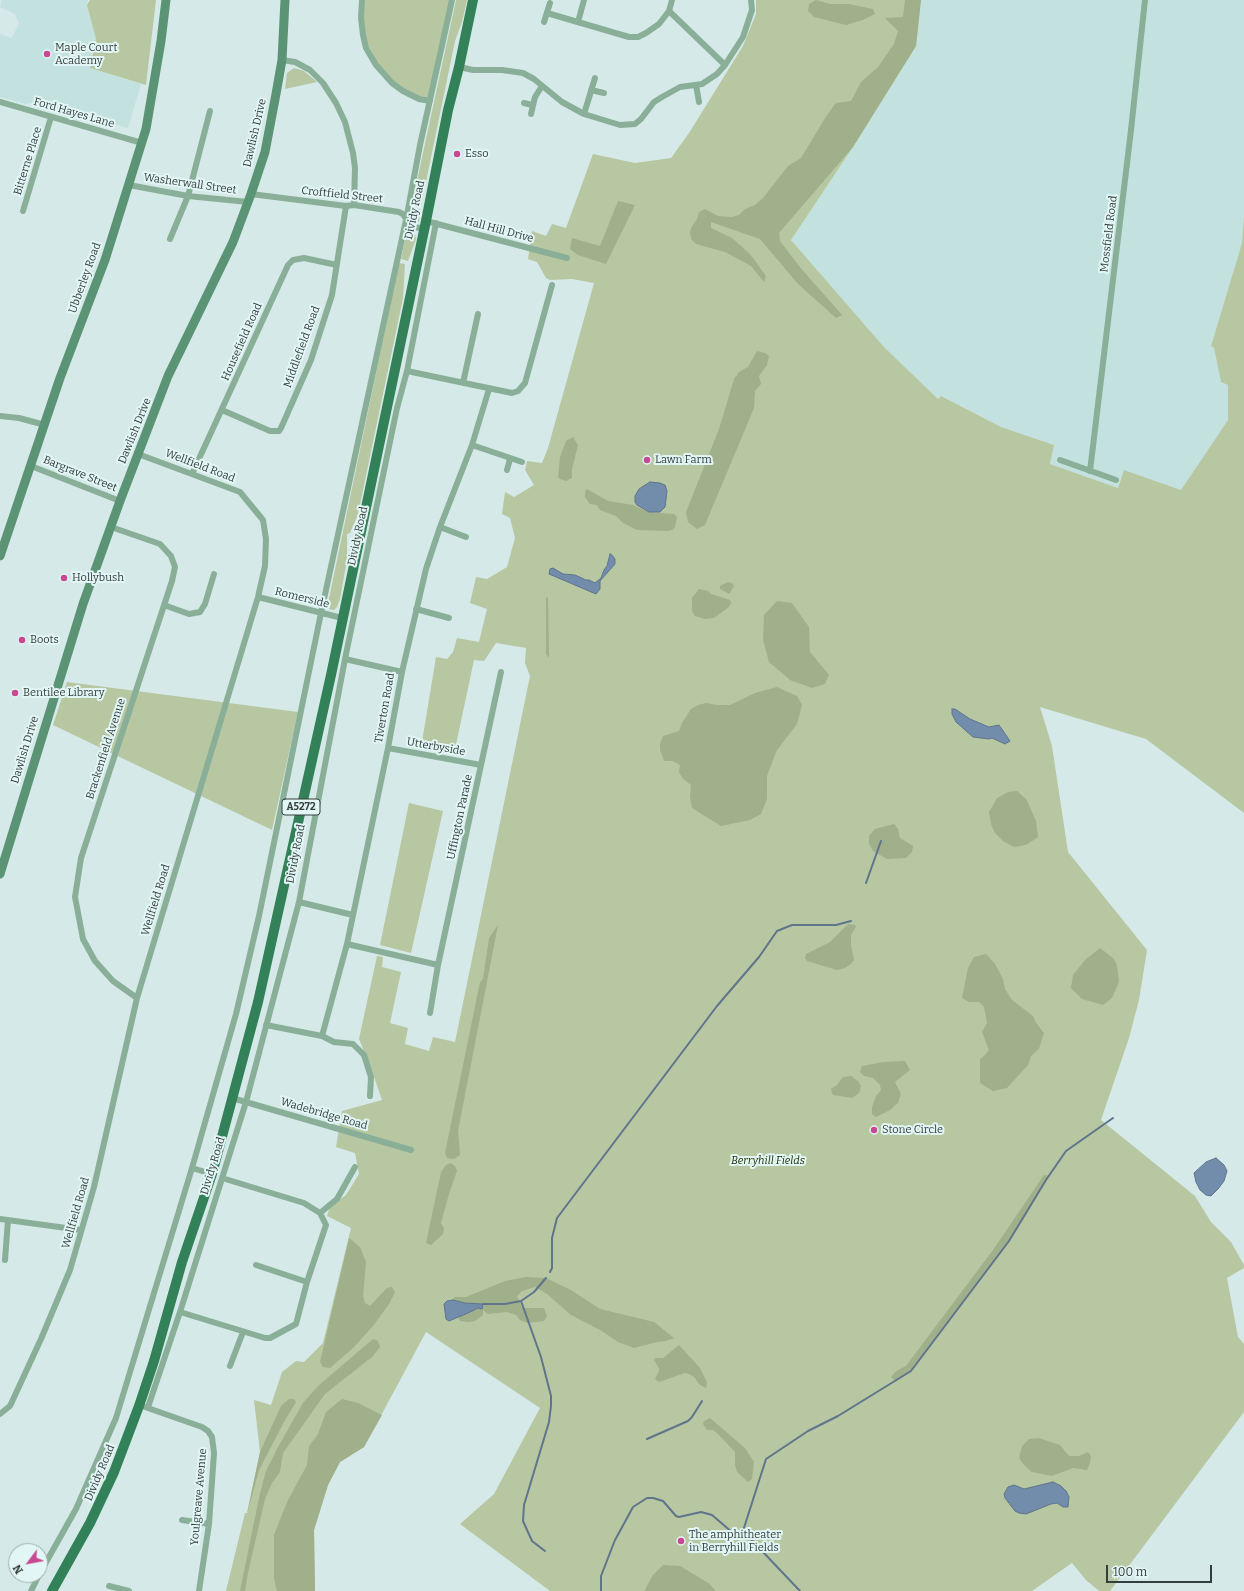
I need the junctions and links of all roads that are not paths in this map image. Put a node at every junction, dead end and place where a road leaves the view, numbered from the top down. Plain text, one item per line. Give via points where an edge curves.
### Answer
1 (166, 0) edge
2 (285, 0) edge
3 (362, 0) edge
4 (452, 0) edge
5 (473, 0) edge
6 (584, 0) edge
7 (672, 0) edge
8 (751, 0) edge
9 (1146, 0) edge
10 (550, 3) dead end
11 (669, 11) junction
12 (547, 13) junction
13 (544, 22) dead end
14 (578, 22) junction
15 (282, 60) junction
16 (725, 65) junction
17 (459, 67) junction
18 (595, 78) dead end
19 (696, 85) junction
20 (542, 86) junction
21 (591, 90) junction
22 (604, 93) dead end
23 (430, 101) junction
24 (0, 102) edge
25 (699, 102) dead end
26 (524, 103) dead end
27 (532, 105) junction
28 (210, 112) dead end
29 (531, 114) dead end
30 (584, 114) junction
31 (51, 117) junction
32 (142, 143) junction
33 (129, 185) junction
34 (188, 196) junction
35 (250, 198) junction
36 (354, 205) junction
37 (346, 206) junction
38 (23, 211) dead end
39 (406, 220) junction
40 (429, 225) junction
41 (170, 239) dead end
42 (568, 258) dead end
43 (337, 265) junction
44 (552, 285) dead end
45 (478, 314) dead end
46 (407, 371) junction
47 (463, 382) junction
48 (489, 389) junction
49 (222, 410) junction
50 (0, 416) edge
51 (45, 426) junction
52 (472, 445) junction
53 (138, 454) junction
54 (510, 459) junction
55 (1060, 460) dead end
56 (522, 462) dead end
57 (32, 466) junction
58 (507, 470) dead end
59 (1090, 470) junction
60 (192, 474) junction
61 (1116, 480) dead end
62 (120, 501) junction
63 (111, 527) junction
64 (440, 527) junction
65 (466, 537) dead end
66 (0, 556) edge
67 (214, 574) dead end
68 (258, 597) junction
69 (164, 605) junction
70 (416, 609) junction
71 (321, 613) junction
72 (342, 618) junction
73 (449, 618) dead end
74 (345, 658) junction
75 (402, 672) junction
76 (501, 672) dead end
77 (388, 748) junction
78 (481, 765) junction
79 (0, 874) edge
80 (299, 902) junction
81 (353, 915) junction
82 (347, 944) junction
83 (438, 965) junction
84 (137, 998) junction
85 (430, 1013) dead end
86 (266, 1025) junction
87 (322, 1036) junction
88 (370, 1096) dead end
89 (232, 1098) junction
90 (246, 1102) junction
91 (411, 1150) dead end
92 (192, 1168) junction
93 (355, 1168) dead end
94 (212, 1174) junction
95 (222, 1178) junction
96 (320, 1212) junction
97 (0, 1219) edge
98 (8, 1220) junction
99 (81, 1230) junction
100 (5, 1260) dead end
101 (256, 1265) dead end
102 (307, 1282) junction
103 (180, 1312) junction
104 (243, 1332) junction
105 (230, 1366) dead end
106 (143, 1407) junction
107 (0, 1414) edge
108 (182, 1520) dead end
109 (209, 1524) junction
110 (48, 1558) edge
111 (109, 1586) dead end
112 (52, 1591) edge
113 (129, 1591) edge
114 (198, 1591) edge

1 - 32 street, Ubberley Road via 154,86
2 - 15 street, Dawlish Drive
3 - 23 street via 362,35 376,65 403,91
4 - 23 street, Dividy Road
5 - 17 main road, Dividy Road / A5272
6 - 14 street
7 - 11 street
8 - 16 street via 752,10 743,37
9 - 59 street, Mossfield Road
10 - 12 street
11 - 14 street via 659,24 638,37 629,37
11 - 16 street
12 - 13 street
12 - 14 street
15 - 35 street, Dawlish Drive via 265,152
15 - 36 street via 295,62 310,70 323,83 336,103 345,122 353,153
16 - 19 street via 710,80
17 - 20 street via 523,73 534,78
17 - 40 main road, Dividy Road / A5272 via 448,110
18 - 21 street
19 - 25 street
19 - 30 street via 680,87 654,102 635,124 620,125
20 - 27 street
20 - 30 street via 562,102
21 - 22 street
21 - 30 street
23 - 39 street, Dividy Road
24 - 31 street, Ford Hayes Lane
26 - 27 street
27 - 29 street
28 - 34 street
31 - 32 street, Ford Hayes Lane
31 - 38 street, Bitterne Place
32 - 33 street, Ubberley Road
33 - 34 street, Washerwall Street
33 - 51 street, Ubberley Road via 105,260 60,378
34 - 35 street, Washerwall Street
34 - 41 street
35 - 37 street, Croftfield Street
35 - 53 street, Dawlish Drive via 230,249 168,376
36 - 37 street, Croftfield Street
36 - 39 street, Croftfield Street via 399,212
37 - 43 street, Middlefield Road
39 - 40 street, Croftfield Street via 411,226
39 - 71 street, Dividy Road
40 - 42 street, Hall Hill Drive
40 - 46 street, Dividy Road
40 - 72 main road, Dividy Road / A5272
43 - 49 street, Housefield Road via 304,258 293,260 288,265
43 - 49 street, Middlefield Road via 332,295 311,360 279,431 270,431
44 - 48 street via 525,383 518,391 512,393
45 - 47 street
46 - 47 street
46 - 74 street, Dividy Road
47 - 48 street
48 - 52 street, Tiverton Road
49 - 60 street, Housefield Road
50 - 51 street via 19,418
51 - 57 street, Ubberley Road
52 - 54 street
52 - 64 street, Tiverton Road
53 - 60 street, Wellfield Road
53 - 62 street, Dawlish Drive
54 - 56 street
54 - 58 street
55 - 59 street
57 - 62 street, Bargrave Street
57 - 66 street, Ubberley Road
59 - 61 street
60 - 68 street, Wellfield Road via 240,492 262,520 266,552
62 - 63 street, Dawlish Drive
63 - 69 street, Brackenfield Avenue via 160,544 171,556 175,567
63 - 79 street, Dawlish Drive via 83,604
64 - 65 street
64 - 70 street, Tiverton Road
67 - 69 street via 200,612 189,614
68 - 71 street, Romerside
68 - 84 street, Wellfield Road
69 - 84 street, Brackenfield Avenue via 81,858 75,897 83,939 95,961 113,981
70 - 73 street
70 - 75 street, Tiverton Road
71 - 72 street, Romerside
71 - 92 street, Dividy Road via 259,916 236,1014
72 - 89 main road, Dividy Road / A5272 via 260,994
74 - 75 street
74 - 80 street, Dividy Road
75 - 77 street, Tiverton Road
76 - 78 street, Uffington Parade
77 - 78 street, Utterbyside
77 - 81 street, Tiverton Road
78 - 83 street, Uffington Parade
80 - 81 street
80 - 86 street, Dividy Road
81 - 82 street, Tiverton Road
82 - 83 street
82 - 87 street, Tiverton Road
83 - 85 street, Uffington Parade
84 - 99 street, Wellfield Road via 94,1187
86 - 87 street
86 - 90 street, Dividy Road
87 - 88 street via 334,1042 353,1044 364,1055 371,1077
89 - 90 street, Wadebridge Road
89 - 94 main road, Dividy Road / A5272
90 - 91 street, Wadebridge Road
90 - 95 street, Dividy Road
92 - 94 street, Dividy Road
92 - 110 street, Dividy Road via 116,1418 76,1509
93 - 96 street via 337,1199
94 - 106 main road, Dividy Road / A5272 via 182,1262
95 - 96 street via 304,1203
95 - 103 street, Dividy Road
96 - 102 street via 326,1225
97 - 98 street
98 - 99 street
98 - 100 street
99 - 107 street, Wellfield Road via 70,1270 41,1339 10,1406
101 - 102 street
102 - 104 street via 296,1324 270,1338
103 - 104 street
103 - 106 street, Dividy Road
104 - 105 street
106 - 109 street, Youlgreave Avenue via 202,1427 212,1437 214,1453
106 - 112 main road, Dividy Road / A5272 via 90,1522
108 - 109 street
109 - 114 street, Youlgreave Avenue
111 - 113 street

